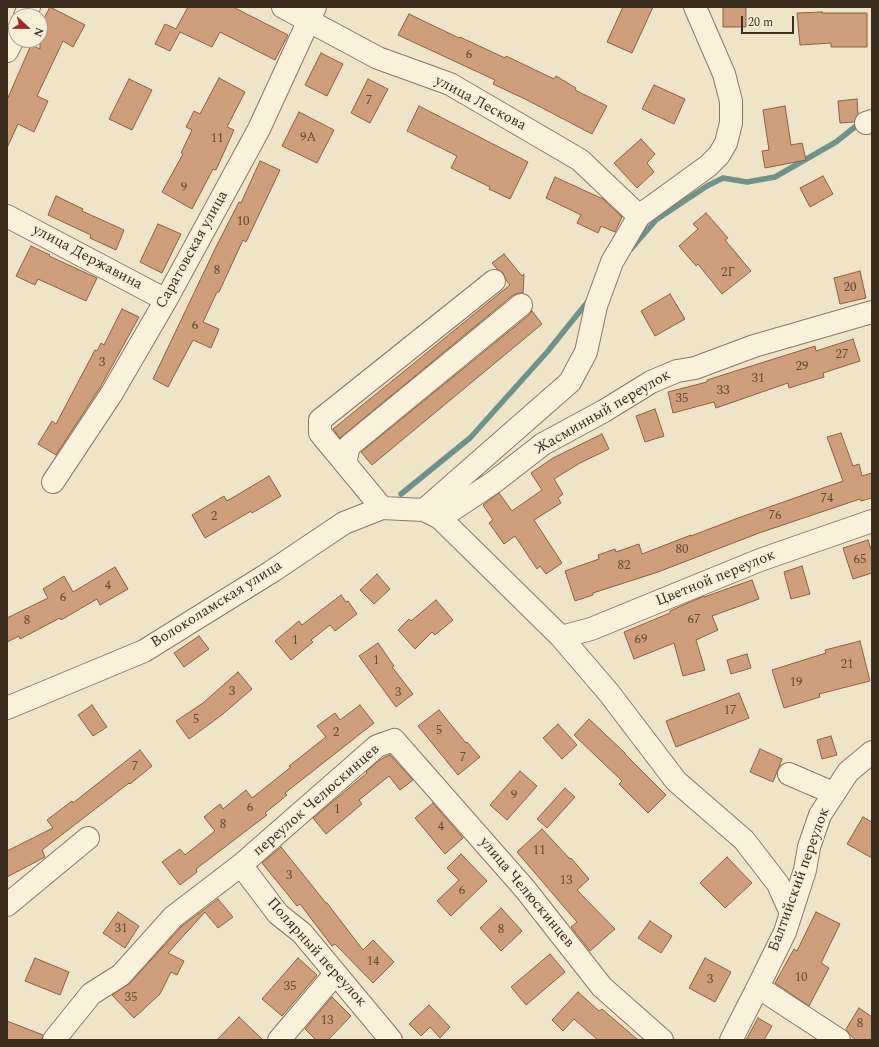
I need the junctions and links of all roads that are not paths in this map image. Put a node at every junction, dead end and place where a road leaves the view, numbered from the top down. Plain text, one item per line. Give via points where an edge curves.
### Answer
1 (283, 7) edge
2 (695, 7) edge
3 (312, 14) edge
4 (7, 216) edge
5 (639, 216) junction
6 (494, 282) dead end
7 (166, 300) junction
8 (521, 305) dead end
9 (872, 312) edge
10 (345, 463) junction
11 (53, 482) dead end
12 (382, 508) junction
13 (432, 514) junction
14 (872, 521) edge
15 (561, 637) junction
16 (7, 708) edge
17 (394, 740) joint
18 (872, 752) edge
19 (789, 774) dead end
20 (833, 793) junction
21 (88, 838) dead end
22 (241, 865) junction
23 (7, 905) edge
24 (791, 913) junction
25 (335, 974) junction
26 (758, 988) junction
27 (54, 1040) edge
28 (279, 1040) edge
29 (391, 1040) edge
30 (662, 1040) edge
31 (731, 1040) edge
32 (839, 1040) edge

1 - 3 street, улица Лескова
2 - 5 street via 724,74 731,101 731,123 726,143 708,166
3 - 5 street, улица Лескова via 378,58 450,84 580,160
3 - 7 street, Саратовская улица via 259,129
4 - 7 street, улица Державина
5 - 13 street via 612,262 596,306 586,352 570,382
6 - 10 street via 320,420 320,433
7 - 11 street, Саратовская улица via 112,393
8 - 10 street via 349,446
9 - 13 street, Жасминный переулок via 754,346 651,382 543,444 494,482
10 - 12 street
12 - 13 street, Волоколамская улица
12 - 16 street, Волоколамская улица via 344,523 144,651
13 - 15 street
14 - 15 street, Цветной переулок via 760,560 591,630
15 - 24 street via 609,692 676,782 744,840 778,884
17 - 22 street, переулок Челюскинцев via 377,746
17 - 30 street, улица Челюскинцев via 525,889 602,987
18 - 20 street, Балтийский переулок via 848,772
19 - 20 street
20 - 24 street, Балтийский переулок via 820,815
21 - 23 street
22 - 25 street, Полярный переулок via 278,914 302,934
22 - 27 street, переулок Челюскинцев via 173,917 121,975 91,994
24 - 26 street, Балтийский переулок via 785,932
25 - 28 street
25 - 29 street, Полярный переулок
26 - 31 street, Балтийский переулок
26 - 32 street

